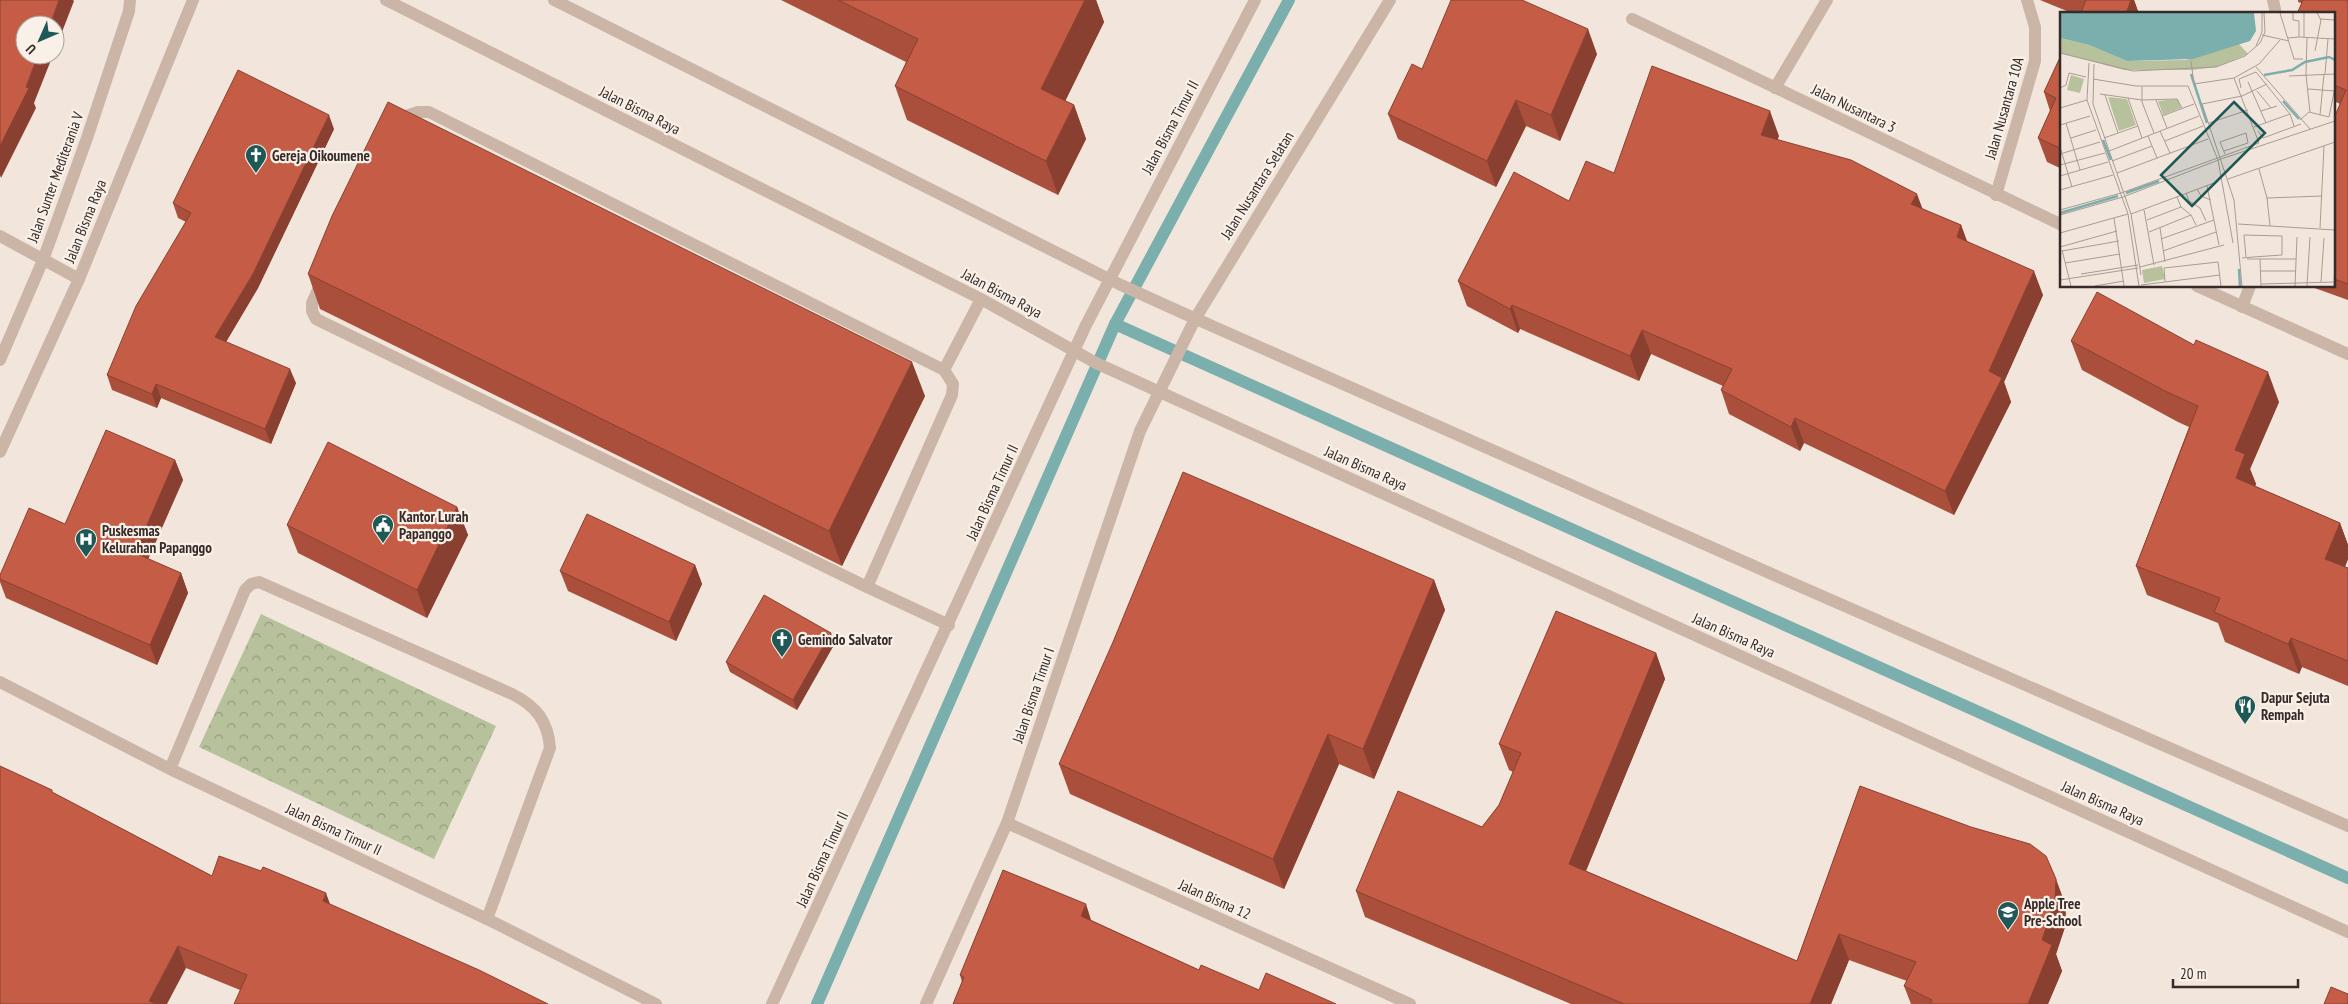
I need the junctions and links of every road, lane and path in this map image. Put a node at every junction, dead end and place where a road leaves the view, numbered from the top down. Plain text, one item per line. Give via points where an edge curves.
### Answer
1 (130, 0) edge
2 (193, 0) edge
3 (386, 0) edge
4 (554, 0) edge
5 (1255, 0) edge
6 (1390, 0) edge
7 (1827, 0) edge
8 (2027, 0) edge
9 (1632, 19) dead end
10 (1775, 88) junction
11 (1996, 195) junction
12 (2060, 224) edge
13 (0, 236) edge
14 (43, 260) junction
15 (1109, 278) junction
16 (79, 279) junction
17 (2201, 288) edge
18 (2249, 288) edge
19 (981, 299) junction
20 (2242, 307) junction
21 (1191, 320) junction
22 (1075, 351) junction
23 (2348, 354) edge
24 (0, 360) edge
25 (944, 370) junction
26 (1159, 391) junction
27 (0, 452) edge
28 (867, 586) junction
29 (949, 624) junction
30 (0, 682) edge
31 (170, 769) junction
32 (1007, 823) junction
33 (2348, 826) edge
34 (487, 919) junction
35 (2348, 932) edge
36 (656, 1004) edge
37 (772, 1004) edge
38 (926, 1004) edge
39 (1410, 1004) edge

1 - 14 street, Jalan Sunter Mediterania V via 93,120
2 - 16 street, Jalan Bisma Raya
3 - 19 street, Jalan Bisma Raya
4 - 15 street
5 - 15 street, Jalan Bisma Timur II
6 - 21 street, Jalan Nusantara Selatan
7 - 10 street
8 - 11 street, Jalan Nusantara 10A via 2035,27 2035,61
9 - 10 street, Jalan Nusantara 3
10 - 11 street, Jalan Nusantara 3
11 - 12 street, Jalan Nusantara 3
13 - 14 street
14 - 16 street
14 - 24 street, Jalan Sunter Mediterania V
15 - 21 street
15 - 22 street, Jalan Bisma Timur II
16 - 27 street, Jalan Bisma Raya
17 - 20 street
18 - 20 street
19 - 22 street, Jalan Bisma Raya
19 - 25 street
20 - 23 street
21 - 26 street, Jalan Nusantara Selatan
21 - 33 street
22 - 26 street, Jalan Bisma Raya
22 - 29 street, Jalan Bisma Timur II
25 - 28 street via 953,384 952,395
25 - 28 street via 429,112 400,118 390,131 312,303 313,315 321,323
26 - 32 street, Jalan Bisma Timur I via 1140,431
26 - 35 street, Jalan Bisma Raya
28 - 29 street
29 - 37 street, Jalan Bisma Timur II
30 - 31 street, Jalan Bisma Timur II
31 - 34 street, Jalan Bisma Timur II
31 - 34 street via 246,590 259,582 523,699 544,721 550,748
32 - 38 street, Jalan Bisma Timur I
32 - 39 street, Jalan Bisma 12
34 - 36 street, Jalan Bisma Timur II

